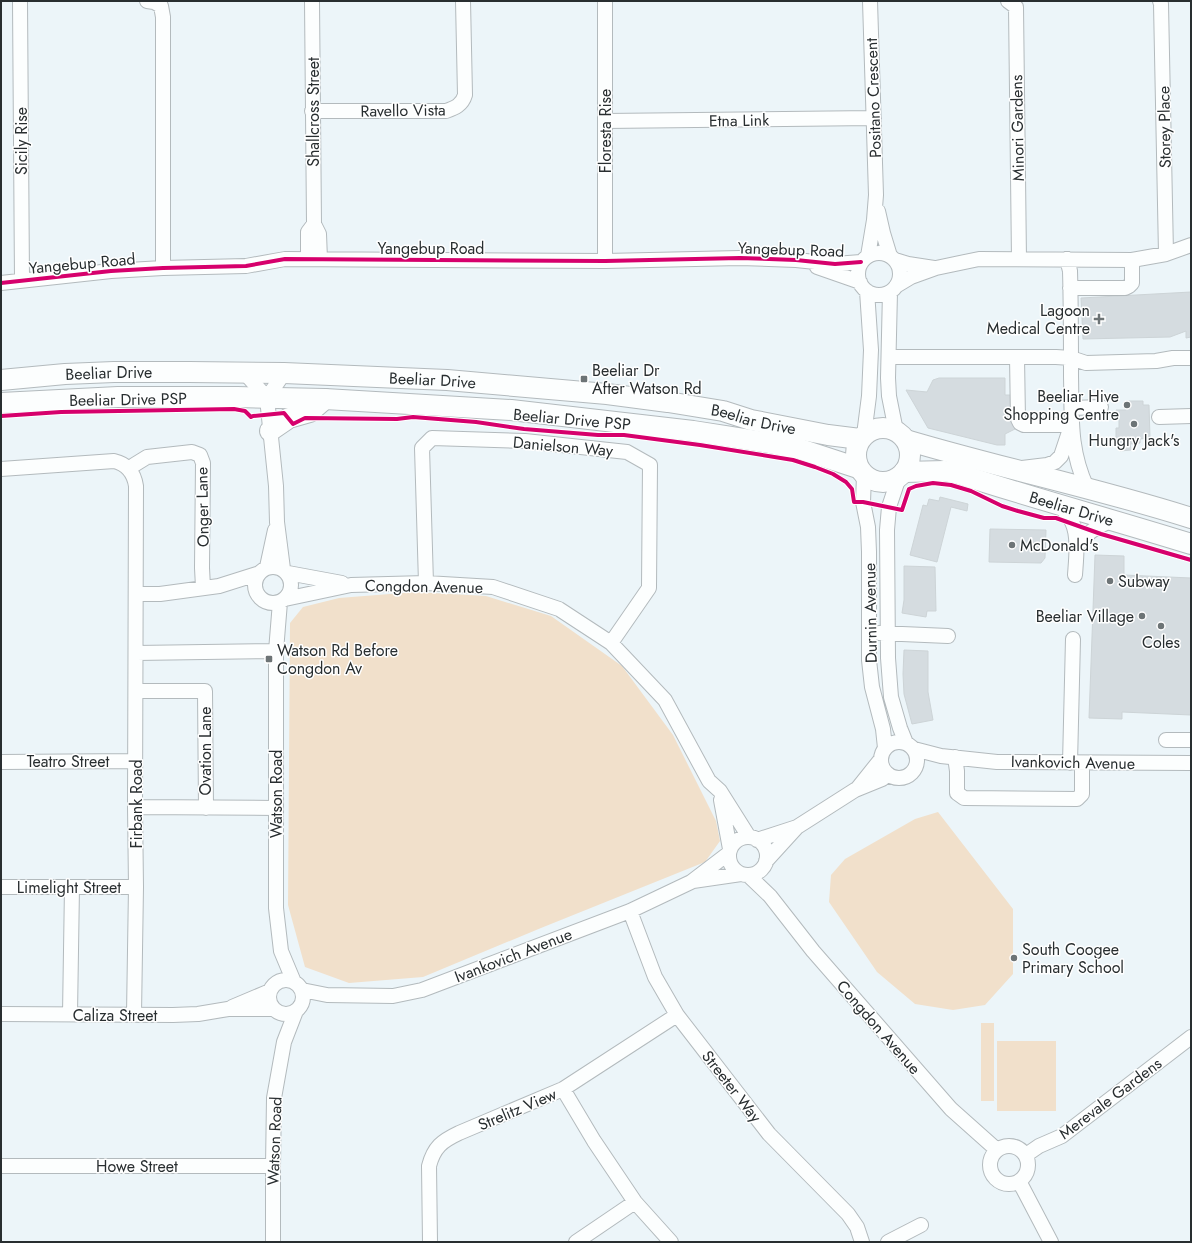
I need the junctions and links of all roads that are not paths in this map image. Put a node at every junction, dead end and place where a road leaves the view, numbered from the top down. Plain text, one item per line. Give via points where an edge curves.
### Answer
1 (20, 1) edge
2 (147, 1) edge
3 (312, 1) edge
4 (464, 1) edge
5 (605, 1) edge
6 (870, 1) edge
7 (1008, 1) edge
8 (1160, 1) edge
9 (312, 111) junction
10 (874, 118) junction
11 (605, 121) junction
12 (876, 195) junction
13 (1191, 245) edge
14 (1166, 254) junction
15 (892, 258) junction
16 (314, 259) junction
17 (865, 259) junction
18 (1019, 259) junction
19 (1067, 259) junction
20 (796, 260) junction
21 (1132, 260) junction
22 (605, 261) junction
23 (163, 268) junction
24 (936, 268) junction
25 (22, 280) junction
26 (1, 283) edge
27 (864, 287) junction
28 (1070, 288) junction
29 (893, 289) junction
30 (1017, 356) junction
31 (889, 357) junction
32 (1071, 358) junction
33 (1191, 358) edge
34 (244, 372) junction
35 (284, 373) junction
36 (1, 380) edge
37 (267, 398) junction
38 (325, 399) junction
39 (1, 403) edge
40 (1101, 406) dead end
41 (1072, 408) junction
42 (1191, 416) edge
43 (1159, 417) dead end
44 (1071, 425) junction
45 (270, 431) junction
46 (901, 435) junction
47 (862, 437) junction
48 (1, 469) edge
49 (1014, 469) junction
50 (130, 470) junction
51 (861, 472) junction
52 (902, 475) junction
53 (1087, 488) junction
54 (1061, 506) junction
55 (1191, 518) edge
56 (1112, 520) junction
57 (277, 522) junction
58 (1191, 544) edge
59 (1076, 548) junction
60 (262, 571) junction
61 (286, 571) junction
62 (1075, 575) dead end
63 (426, 583) junction
64 (350, 585) junction
65 (219, 586) junction
66 (204, 587) junction
67 (136, 594) junction
68 (261, 598) junction
69 (282, 600) junction
70 (869, 633) junction
71 (888, 634) junction
72 (276, 636) junction
73 (948, 636) dead end
74 (1073, 639) dead end
75 (611, 643) junction
76 (276, 651) junction
77 (136, 653) junction
78 (136, 691) junction
79 (1166, 740) dead end
80 (1191, 740) edge
81 (910, 746) junction
82 (883, 754) junction
83 (955, 757) junction
84 (135, 761) junction
85 (1, 762) edge
86 (1076, 763) junction
87 (1191, 763) edge
88 (916, 768) junction
89 (888, 774) junction
90 (855, 790) junction
91 (720, 791) junction
92 (135, 807) junction
93 (206, 808) junction
94 (276, 808) junction
95 (797, 827) junction
96 (753, 838) junction
97 (730, 851) junction
98 (766, 863) junction
99 (745, 875) junction
100 (691, 882) junction
101 (1, 887) edge
102 (72, 887) junction
103 (136, 887) junction
104 (770, 896) junction
105 (630, 911) junction
106 (281, 951) junction
107 (298, 986) junction
108 (273, 987) junction
109 (327, 996) junction
110 (228, 1009) junction
111 (298, 1009) junction
112 (276, 1011) junction
113 (1, 1014) edge
114 (70, 1014) junction
115 (134, 1014) junction
116 (677, 1015) junction
117 (1191, 1037) edge
118 (284, 1042) junction
119 (563, 1089) junction
120 (997, 1150) junction
121 (1026, 1155) junction
122 (1, 1166) edge
123 (273, 1166) junction
124 (1020, 1181) junction
125 (635, 1202) junction
126 (922, 1225) dead end
127 (273, 1242) edge
128 (430, 1242) edge
129 (576, 1242) edge
130 (671, 1242) edge
131 (862, 1242) edge
132 (888, 1242) edge
133 (1051, 1242) edge

1 - 25 street, Sicily Rise
2 - 23 street via 161,6 163,25
3 - 9 street, Shallcross Street
4 - 9 street, Ravello Vista via 465,95 460,104 446,110
5 - 11 street, Floresta Rise
6 - 10 street, Positano Crescent
7 - 18 street, Minori Gardens via 1016,6
8 - 14 street, Storey Place
9 - 16 street, Shallcross Street via 314,224 308,232
10 - 11 street, Etna Link
10 - 12 street, Positano Crescent
11 - 22 street, Floresta Rise
12 - 15 street, Positano Crescent via 880,224
12 - 17 street, Positano Crescent via 874,220
13 - 14 street
14 - 21 street
15 - 17 street via 884,253 877,253
15 - 24 street via 908,264
15 - 29 street via 900,271
16 - 22 street, Yangebup Road
16 - 23 street, Yangebup Road via 285,259 246,266
17 - 20 street, Yangebup Road via 835,264
17 - 27 street via 858,271
18 - 19 street
18 - 24 street via 979,259
19 - 21 street
19 - 28 street
20 - 22 street, Yangebup Road via 740,258
20 - 27 street, Yangebup Road
21 - 28 street via 1132,283 1125,288
23 - 25 street, Yangebup Road
24 - 29 street
25 - 26 street, Yangebup Road
27 - 29 street via 878,295
27 - 47 street via 871,350 869,396
28 - 32 street
29 - 31 street
30 - 31 street
30 - 32 street
30 - 44 street via 1020,423
31 - 46 street via 889,396
32 - 33 street via 1086,363
32 - 41 street
34 - 35 highway, Beeliar Drive
34 - 36 highway, Beeliar Drive via 114,372
34 - 37 street
35 - 37 street
35 - 47 highway, Beeliar Drive via 503,384 607,394 723,412 828,435
37 - 38 highway, Beeliar Drive
37 - 39 highway, Beeliar Drive via 118,397
37 - 45 street
38 - 45 highway via 310,412 289,418
38 - 51 highway, Beeliar Drive via 512,410 686,430 800,449
40 - 41 street
41 - 44 street
42 - 43 street
44 - 49 street via 1061,456 1055,462
44 - 53 street via 1074,452
45 - 57 street
46 - 47 highway via 879,428
46 - 49 highway, Beeliar Drive
46 - 52 highway via 909,446 910,459
47 - 51 highway via 855,453
48 - 50 street via 108,461 120,463
49 - 53 highway, Beeliar Drive
50 - 66 street, Onger Lane via 147,457 192,452 200,455 203,463
50 - 67 street, Firbank Road via 136,486
51 - 52 highway via 875,482 881,483
51 - 70 street, Durnin Avenue via 868,527
52 - 54 highway, Beeliar Drive via 945,471
52 - 71 street, Durnin Avenue via 889,507
53 - 55 highway, Beeliar Drive
54 - 56 highway, Beeliar Drive
54 - 59 street via 1073,524
56 - 58 highway, Beeliar Drive
56 - 59 street via 1091,530
57 - 60 street
57 - 61 street
59 - 62 street
60 - 61 street via 272,566
60 - 65 street
60 - 68 street via 254,586
61 - 64 street, Congdon Avenue
61 - 69 street via 292,584 289,595
63 - 64 street, Congdon Avenue
63 - 75 street, Congdon Avenue via 493,587 558,609
63 - 75 street, Danielson Way via 422,448 432,438 526,442 627,452 650,465 649,588
64 - 69 street, Congdon Avenue
65 - 66 street
65 - 68 street via 244,589
66 - 67 street via 160,594
67 - 77 street, Firbank Road
68 - 69 street via 274,603
68 - 72 street, Watson Road
69 - 72 street, Watson Road
70 - 71 street
70 - 82 street, Durnin Avenue via 872,687 883,729
71 - 73 street
71 - 81 street, Durnin Avenue via 891,697 900,728
72 - 76 street, Watson Road
74 - 86 street
75 - 91 street, Congdon Avenue via 665,700 709,781
76 - 77 street
76 - 94 street, Watson Road
77 - 78 street, Firbank Road
78 - 84 street, Firbank Road
78 - 93 street, Ovation Lane via 205,691
79 - 80 street
81 - 82 street via 900,741 894,742 889,744
81 - 83 street, Ivankovich Avenue via 940,756
81 - 88 street via 918,758
82 - 89 street via 881,765
82 - 90 street
83 - 86 street, Ivankovich Avenue via 997,762
83 - 86 street via 957,793 964,798 1077,799 1082,794
83 - 88 street, Ivankovich Avenue
84 - 85 street, Teatro Street
84 - 92 street, Firbank Road
86 - 87 street, Ivankovich Avenue
88 - 89 street via 903,778
89 - 90 street
90 - 95 street
91 - 96 street, Congdon Avenue
91 - 97 street
92 - 93 street
92 - 103 street, Firbank Road
93 - 94 street
94 - 106 street, Watson Road via 276,908
95 - 96 street
95 - 98 street
96 - 97 street via 737,840
96 - 98 street via 760,841 765,848
97 - 99 street via 731,866 735,871
97 - 100 street, Ivankovich Avenue
98 - 99 street via 762,870
98 - 104 street, Congdon Avenue
99 - 100 street, Ivankovich Avenue
99 - 104 street, Congdon Avenue
100 - 105 street, Ivankovich Avenue
101 - 102 street, Limelight Street
102 - 103 street, Limelight Street
102 - 114 street
103 - 115 street, Firbank Road
104 - 120 street, Congdon Avenue via 813,951 951,1109
105 - 109 street, Ivankovich Avenue via 422,990 393,996
105 - 116 street, Streeter Way via 655,977
106 - 107 street, Watson Road
106 - 108 street, Watson Road
107 - 108 street via 285,980
107 - 109 street, Ivankovich Avenue
107 - 111 street via 303,997
108 - 110 street, Caliza Street
108 - 112 street via 269,998
109 - 111 street, Ivankovich Avenue
110 - 112 street, Caliza Street
110 - 115 street, Caliza Street via 198,1014
111 - 112 street via 285,1014
111 - 118 street, Watson Road
112 - 118 street, Watson Road
113 - 114 street, Caliza Street
114 - 115 street, Caliza Street
116 - 119 street, Strelitz View
116 - 131 street, Streeter Way via 769,1134 848,1214 857,1227
117 - 121 street, Merevale Gardens via 1062,1136
118 - 123 street, Watson Road via 274,1098
119 - 125 street
119 - 128 street, Strelitz View via 451,1137 436,1148 429,1166
120 - 121 street via 1010,1145 1022,1150
120 - 124 street via 991,1160 992,1173 1007,1184
121 - 124 street via 1029,1166
122 - 123 street, Howe Street
123 - 127 street, Watson Road
124 - 133 street
125 - 129 street
125 - 130 street
126 - 132 street

